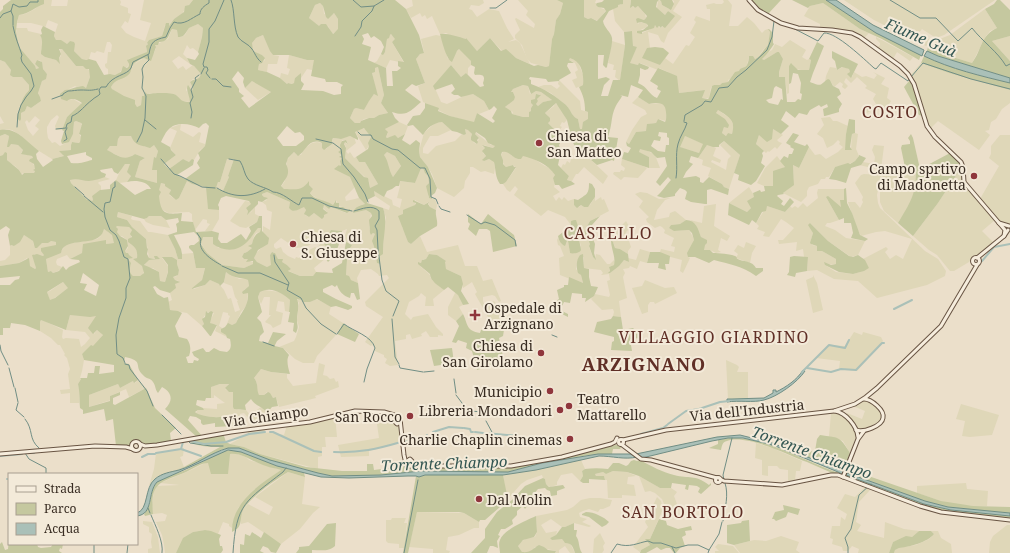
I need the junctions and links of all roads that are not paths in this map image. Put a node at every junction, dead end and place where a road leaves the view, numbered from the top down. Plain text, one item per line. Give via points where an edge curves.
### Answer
1 (749, 0) edge
2 (999, 223) junction
3 (1009, 229) edge
4 (1004, 236) junction
5 (978, 260) junction
6 (975, 266) junction
7 (877, 388) junction
8 (862, 400) junction
9 (872, 401) junction
10 (848, 407) junction
11 (834, 411) junction
12 (390, 414) junction
13 (846, 416) junction
14 (398, 418) junction
15 (394, 421) junction
16 (399, 423) junction
17 (663, 430) junction
18 (856, 430) junction
19 (865, 431) junction
20 (858, 438) junction
21 (630, 440) junction
22 (622, 443) junction
23 (131, 445) junction
24 (140, 446) junction
25 (126, 447) junction
26 (133, 449) junction
27 (590, 451) junction
28 (0, 454) edge
29 (409, 461) junction
30 (411, 466) junction
31 (418, 466) junction
32 (843, 477) junction
33 (1010, 520) edge

1 - 2 main road via 758,10 781,23 798,28 844,31 860,37 900,66 914,84 927,126 961,162 964,182
2 - 3 main road
2 - 4 main road via 1005,230
3 - 4 main road
3 - 5 main road
4 - 5 main road
5 - 6 main road
5 - 6 main road via 973,260
6 - 7 main road, Via dell'Industria via 941,326
7 - 8 main road, Via dell'Industria
7 - 9 main road, Via dell'Industria via 872,395
8 - 9 main road
8 - 10 main road, Via dell'Industria
9 - 19 main road via 884,417 880,423
10 - 11 main road, Via dell'Industria
10 - 13 main road
11 - 13 main road, Via dell'Industria
11 - 17 main road, Via dell'Industria
12 - 14 main road, Via Chiampo
12 - 15 main road
12 - 24 main road, Via Chiampo via 355,411 310,422
13 - 18 main road
14 - 15 main road
14 - 16 main road
15 - 16 main road
16 - 29 main road via 404,456
17 - 21 main road, Via dell'Industria
17 - 22 main road, Via dell'Industria
18 - 19 main road
18 - 20 main road
19 - 20 main road
20 - 32 main road
21 - 22 main road, Via dell'Industria
21 - 22 main road via 627,444
22 - 27 main road
22 - 27 main road via 615,442
22 - 32 main road via 639,458 718,479 780,485 832,475
23 - 24 main road via 138,442
23 - 25 main road
23 - 26 main road
24 - 26 main road via 136,450
25 - 26 main road
25 - 28 main road via 88,446
27 - 31 main road via 511,466
29 - 30 main road
29 - 30 main road via 407,466
29 - 31 main road
30 - 31 main road
32 - 33 main road via 941,512

